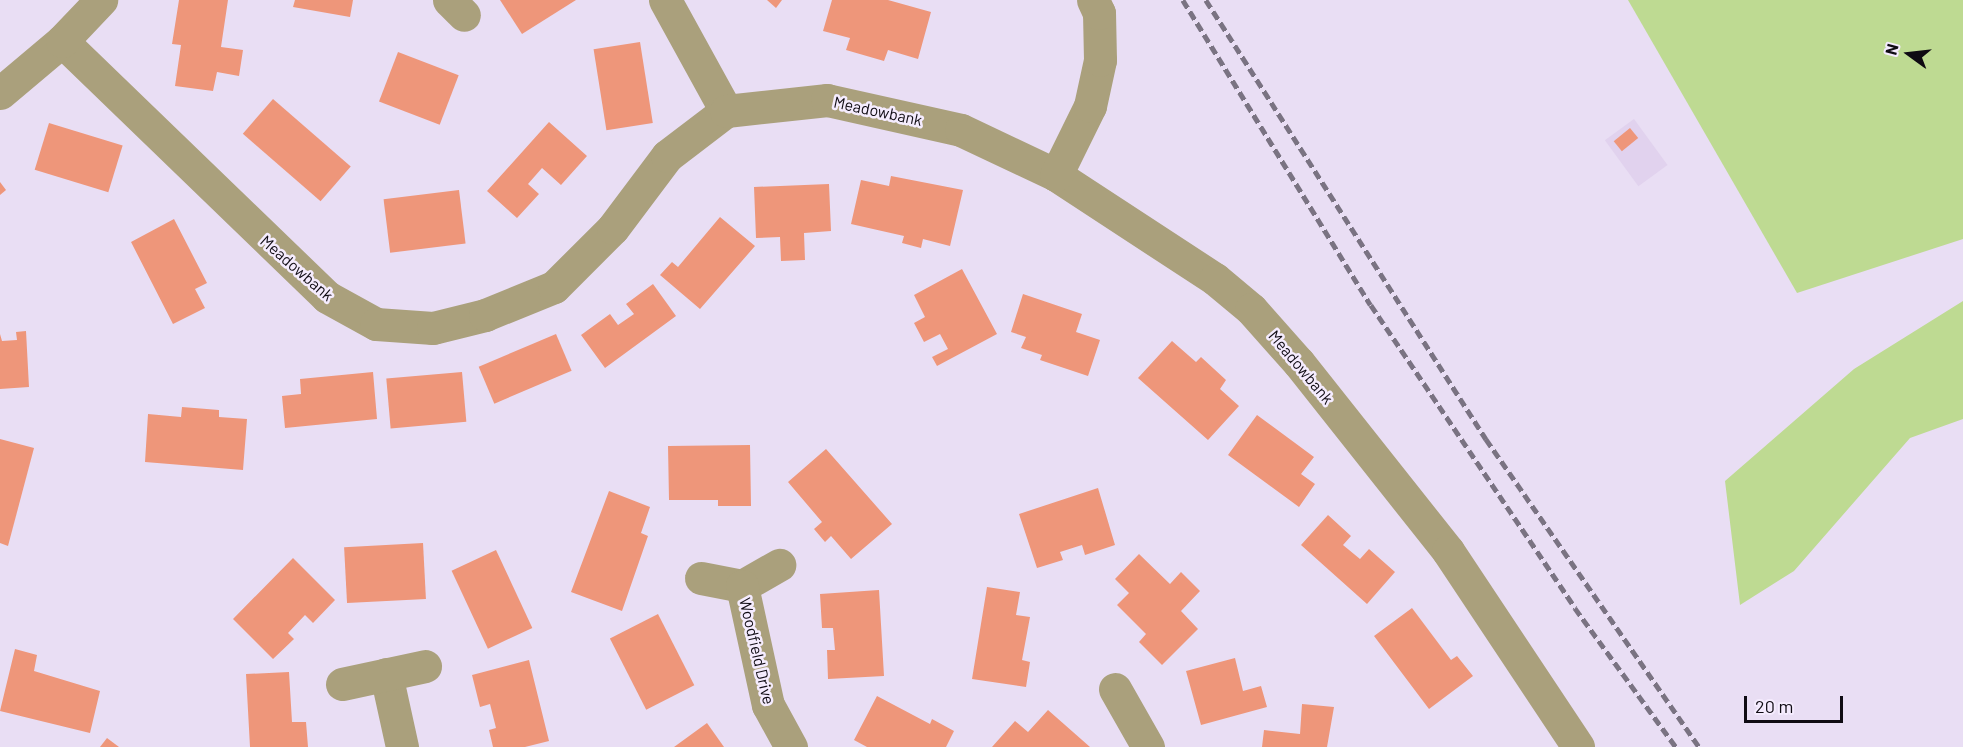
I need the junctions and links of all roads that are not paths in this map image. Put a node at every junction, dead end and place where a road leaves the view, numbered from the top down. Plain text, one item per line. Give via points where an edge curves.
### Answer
1 (101, 0) edge
2 (665, 0) edge
3 (1094, 0) edge
4 (62, 41) junction
5 (0, 93) edge
6 (726, 111) junction
7 (1056, 175) junction
8 (779, 565) dead end
9 (701, 578) dead end
10 (742, 586) junction
11 (424, 666) dead end
12 (386, 674) junction
13 (342, 684) dead end
14 (1115, 689) dead end
15 (402, 747) edge
16 (791, 747) edge
17 (1148, 747) edge
18 (1578, 747) edge

1 - 4 street
2 - 6 street
3 - 7 street via 1099,13 1098,71 1090,106
4 - 5 street
4 - 6 street, Meadowbank via 327,297 376,324 433,328 485,315 554,287 613,228 667,156
6 - 7 street, Meadowbank via 827,100 961,129
7 - 18 street, Meadowbank via 1215,279 1251,309 1299,363 1448,551
8 - 10 street, Woodfield Drive
9 - 10 street, Woodfield Drive
10 - 16 street, Woodfield Drive via 768,705
11 - 12 street
12 - 13 street
12 - 15 street
14 - 17 street

